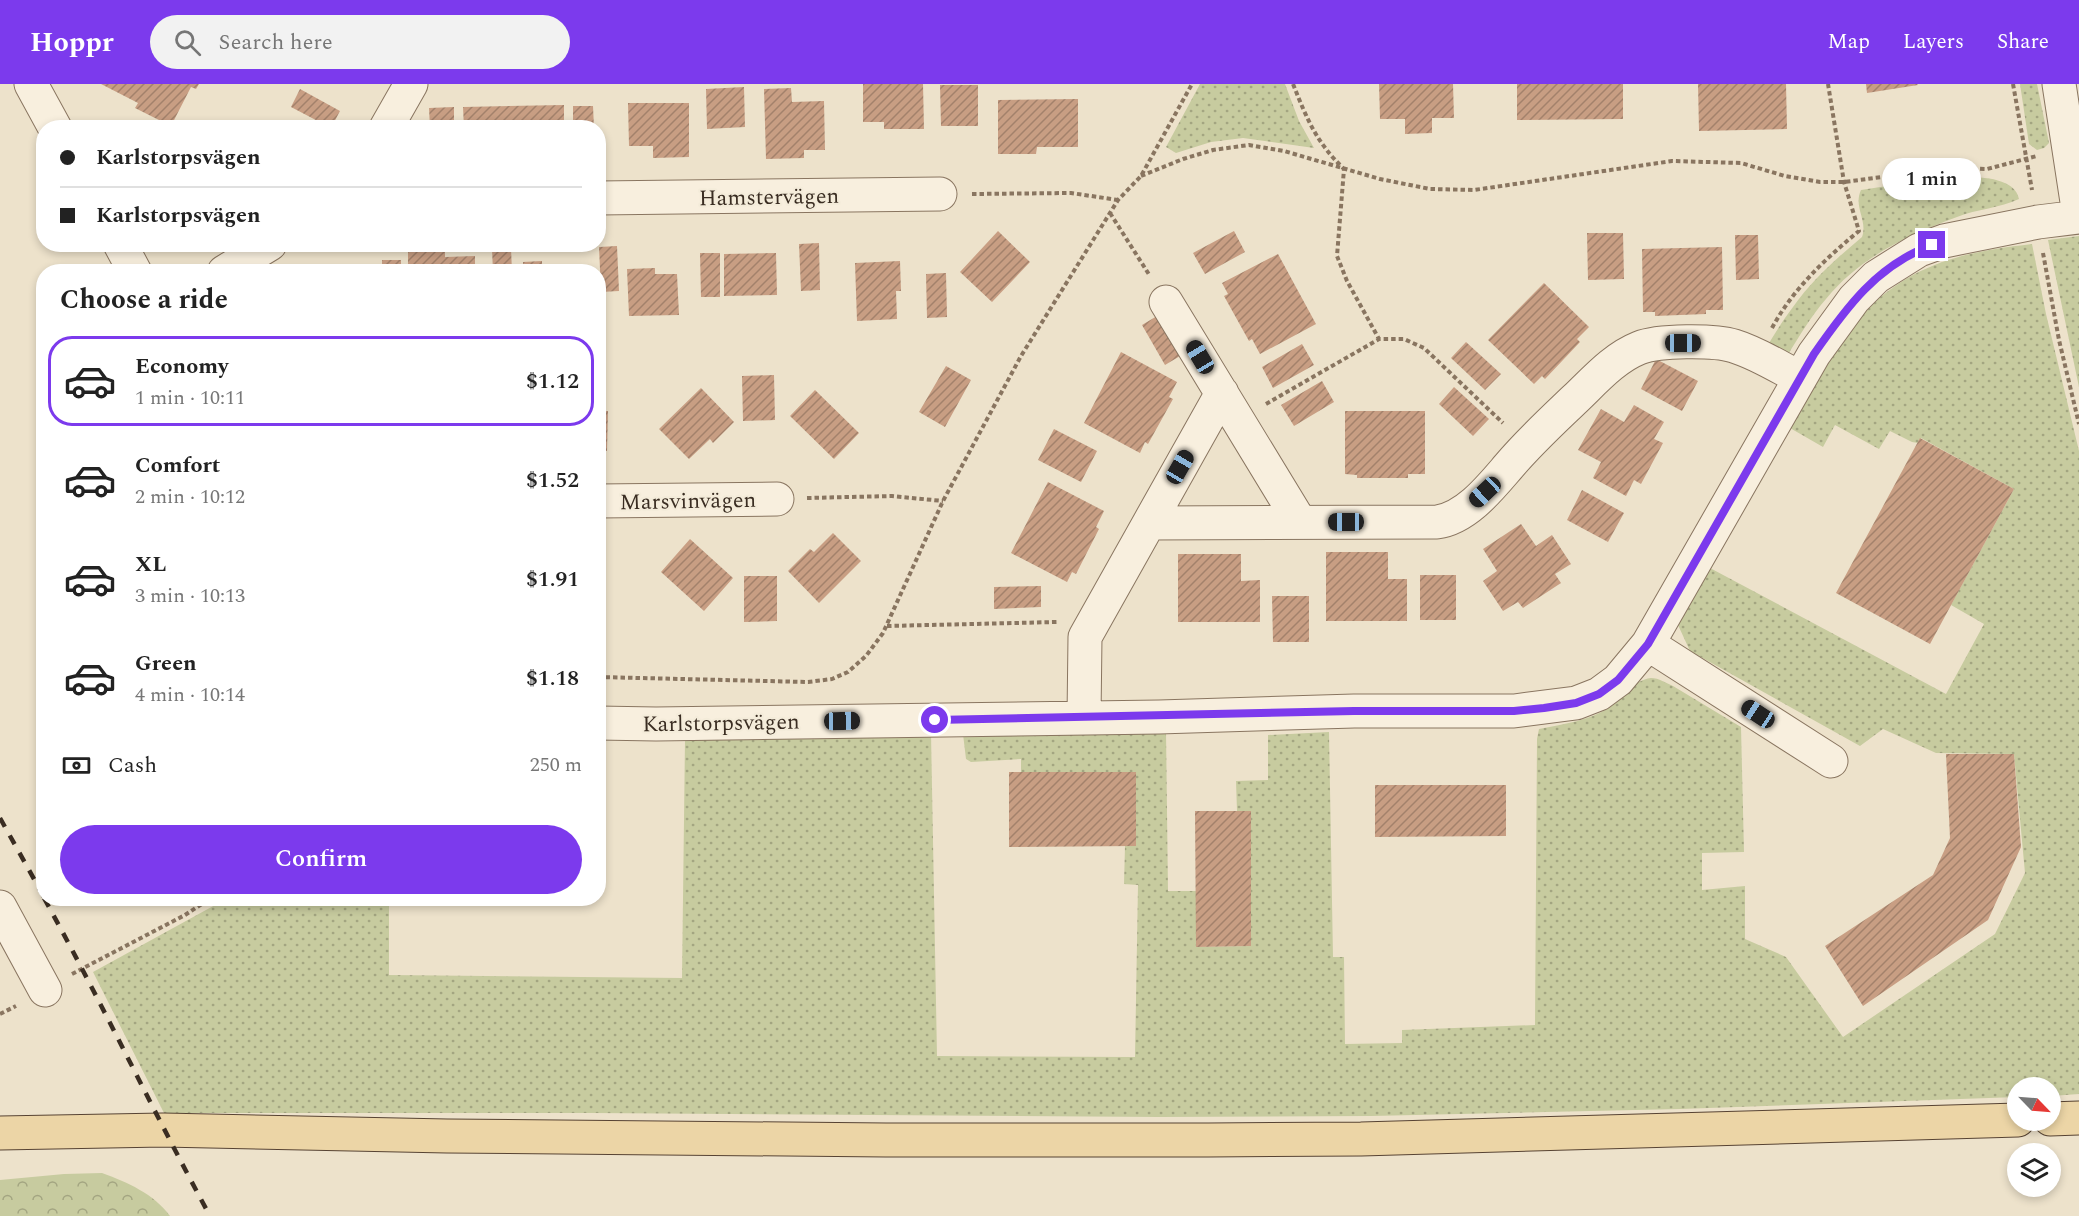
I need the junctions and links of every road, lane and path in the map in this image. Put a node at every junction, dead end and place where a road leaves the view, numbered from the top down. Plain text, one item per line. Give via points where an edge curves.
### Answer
1 (31, 84) edge
2 (411, 84) edge
3 (1192, 84) edge
4 (1293, 84) edge
5 (1828, 84) edge
6 (2059, 84) edge
7 (51, 120) edge
8 (391, 120) edge
9 (2069, 150) junction
10 (1344, 169) junction
11 (1140, 176) junction
12 (1844, 182) junction
13 (940, 194) joint
14 (606, 198) edge
15 (1118, 200) junction
16 (1110, 213) junction
17 (2079, 216) edge
18 (257, 252) edge
19 (237, 264) edge
20 (1166, 302) joint
21 (1379, 339) junction
22 (1757, 356) junction
23 (1800, 378) junction
24 (1222, 393) junction
25 (1240, 420) junction
26 (1526, 445) junction
27 (777, 499) joint
28 (606, 501) edge
29 (943, 501) junction
30 (1300, 522) junction
31 (1149, 523) junction
32 (1093, 621) junction
33 (887, 626) junction
34 (1648, 644) junction
35 (606, 677) edge
36 (1084, 717) junction
37 (606, 723) edge
38 (1831, 761) dead end
39 (199, 906) edge
40 (0, 907) edge
41 (45, 990) junction
42 (0, 1014) edge
43 (2079, 1118) edge
44 (2061, 1119) edge
45 (2007, 1120) edge
46 (0, 1133) edge

1 - 7 street
2 - 8 street
3 - 11 path
4 - 10 path via 1307,121 1326,151
5 - 12 path
6 - 9 street
9 - 12 path via 1987,169 1950,168
9 - 17 street
10 - 11 path via 1284,151 1249,146 1213,150
10 - 12 path via 1430,189 1474,190 1672,161 1741,163 1785,176
10 - 21 path via 1337,256
11 - 15 path
12 - 22 path via 1859,231 1828,257 1783,308
13 - 14 street, Hamstervägen
13 - 15 path via 1071,194
15 - 16 path
16 - 20 path
16 - 29 path via 1021,356
17 - 23 street, Karlstorpsvägen via 1944,241 1894,264 1854,299
18 - 19 street
20 - 24 street
21 - 25 path
21 - 26 path via 1404,339 1424,348
22 - 23 street
22 - 26 street via 1717,343 1641,347 1609,367
23 - 34 street, Karlstorpsvägen
24 - 25 street
24 - 31 street
25 - 30 street
26 - 30 street via 1485,492 1452,519
27 - 28 street, Marsvinvägen
27 - 29 path via 892,496
29 - 33 path
30 - 31 street
31 - 32 street
32 - 33 path
32 - 36 street via 1085,637
33 - 35 path via 866,656 848,672 832,679 763,682
34 - 36 street, Karlstorpsvägen via 1618,680 1599,694 1576,703 1544,708
34 - 38 street
36 - 37 street, Karlstorpsvägen
39 - 41 path
40 - 41 street
41 - 42 path
43 - 44 main road
45 - 46 main road via 1220,1140 459,1136 163,1130

